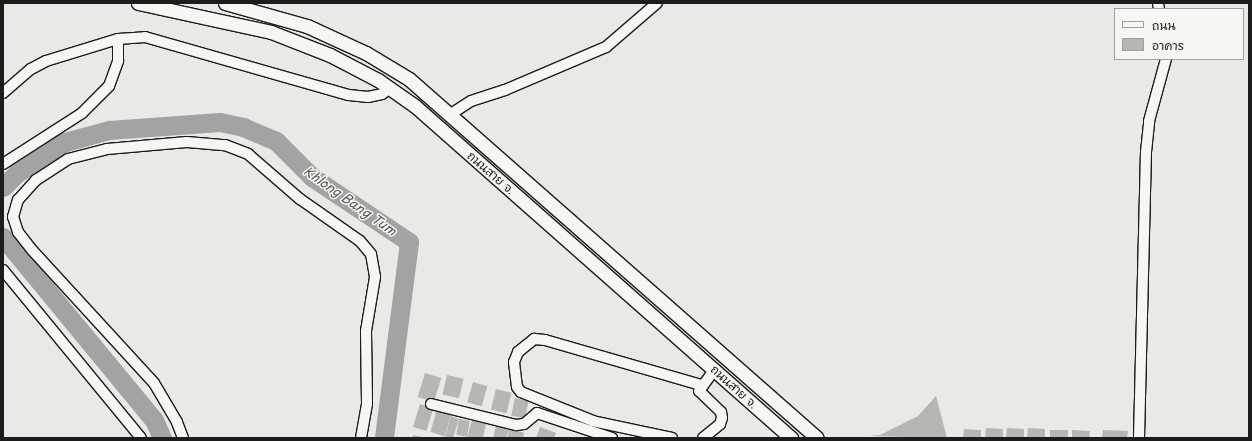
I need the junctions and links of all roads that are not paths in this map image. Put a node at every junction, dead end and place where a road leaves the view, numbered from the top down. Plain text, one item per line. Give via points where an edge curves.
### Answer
1 (138, 3) edge
2 (225, 3) edge
3 (657, 3) edge
4 (118, 39) junction
5 (1166, 60) edge
6 (390, 88) junction
7 (3, 93) edge
8 (451, 114) junction
9 (3, 164) edge
10 (3, 270) edge
11 (714, 369) junction
12 (701, 385) junction
13 (431, 404) dead end
14 (141, 438) edge
15 (183, 438) edge
16 (360, 438) edge
17 (612, 438) edge
18 (672, 438) edge
19 (703, 438) edge
20 (791, 438) edge
21 (818, 438) edge
22 (1139, 438) edge

1 - 6 main road, ถนนสาย จ. via 271,32 356,67
2 - 8 main road, ถนนสาย จ. via 276,15 338,39 409,79
3 - 8 street via 606,47 505,90 471,101
4 - 6 street via 145,37 349,95 368,97 382,94
4 - 7 street via 31,69
4 - 9 street via 118,61 109,86 82,113
5 - 22 street via 1149,122 1146,152
6 - 11 main road, ถนนสาย จ. via 415,106
8 - 21 main road, ถนนสาย จ.
10 - 14 street
11 - 12 street
11 - 20 main road, ถนนสาย จ.
12 - 18 street via 545,340 534,339 518,352 514,369 517,387 521,392 593,421
12 - 19 street via 699,391 721,412 722,418 720,424
13 - 17 street via 516,425 524,424 537,414
15 - 16 street via 177,422 154,383 18,232 13,217 18,200 36,180 68,159 107,149 187,142 225,145 248,154 300,199 360,241 371,254 376,277 366,331 367,404

